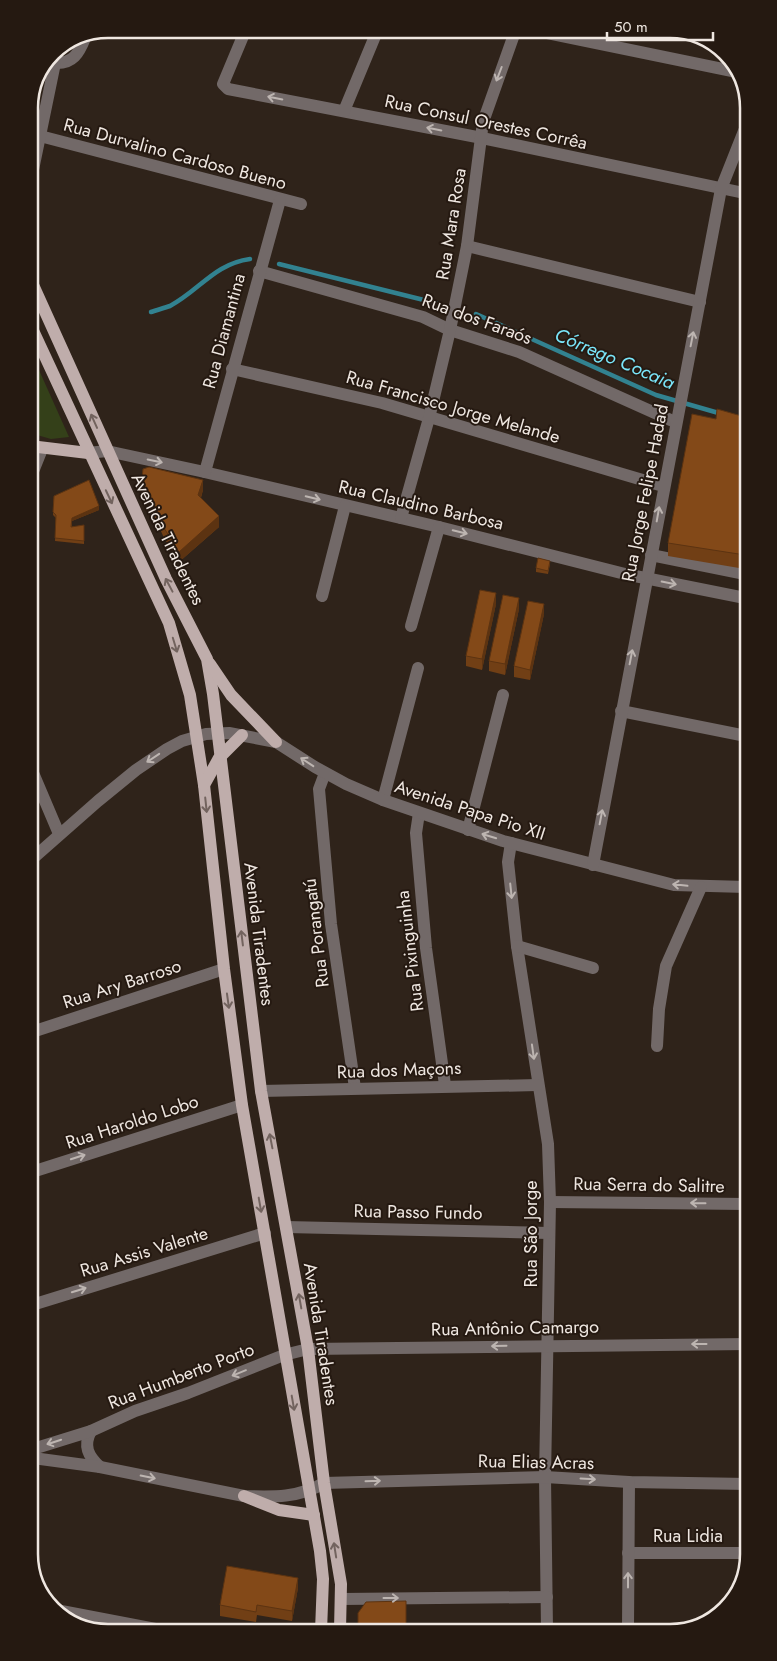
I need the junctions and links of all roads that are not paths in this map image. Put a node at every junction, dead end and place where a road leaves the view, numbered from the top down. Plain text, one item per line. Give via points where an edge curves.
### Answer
1 (243, 37) edge
2 (374, 37) edge
3 (513, 38) edge
4 (571, 38) edge
5 (84, 42) edge
6 (56, 61) edge
7 (51, 67) edge
8 (728, 70) edge
9 (344, 111) junction
10 (40, 136) junction
11 (482, 138) junction
12 (740, 141) edge
13 (38, 146) edge
14 (721, 189) junction
15 (740, 192) edge
16 (280, 200) junction
17 (301, 204) dead end
18 (467, 246) junction
19 (259, 271) junction
20 (38, 296) edge
21 (700, 302) junction
22 (450, 330) junction
23 (38, 341) edge
24 (232, 369) junction
25 (429, 418) junction
26 (676, 419) junction
27 (38, 447) edge
28 (107, 451) junction
29 (88, 453) junction
30 (205, 472) junction
31 (663, 486) junction
32 (345, 506) junction
33 (401, 518) junction
34 (439, 527) junction
35 (651, 555) junction
36 (740, 573) edge
37 (646, 579) junction
38 (322, 596) dead end
39 (740, 597) edge
40 (411, 626) dead end
41 (206, 659) junction
42 (418, 668) dead end
43 (503, 695) dead end
44 (621, 711) junction
45 (217, 733) junction
46 (242, 735) junction
47 (740, 735) edge
48 (196, 736) junction
49 (276, 742) junction
50 (219, 758) junction
51 (325, 773) junction
52 (38, 783) edge
53 (204, 785) junction
54 (383, 800) junction
55 (418, 813) junction
56 (468, 830) junction
57 (59, 834) junction
58 (512, 843) junction
59 (37, 854) edge
60 (593, 865) junction
61 (701, 887) junction
62 (740, 887) edge
63 (517, 946) junction
64 (594, 968) dead end
65 (224, 970) junction
66 (37, 1030) edge
67 (656, 1046) dead end
68 (445, 1085) junction
69 (537, 1085) junction
70 (354, 1088) junction
71 (261, 1091) junction
72 (242, 1105) junction
73 (37, 1170) edge
74 (550, 1202) junction
75 (740, 1204) edge
76 (286, 1227) junction
77 (265, 1233) junction
78 (549, 1233) junction
79 (37, 1303) edge
80 (740, 1344) edge
81 (548, 1345) junction
82 (308, 1349) junction
83 (284, 1355) junction
84 (91, 1431) junction
85 (37, 1449) edge
86 (37, 1459) edge
87 (100, 1467) junction
88 (545, 1477) junction
89 (629, 1482) junction
90 (324, 1483) junction
91 (740, 1484) edge
92 (309, 1492) junction
93 (244, 1496) junction
94 (314, 1516) junction
95 (628, 1553) junction
96 (740, 1553) edge
97 (547, 1597) junction
98 (342, 1599) junction
99 (71, 1613) edge
100 (125, 1623) edge
101 (321, 1623) edge
102 (340, 1623) edge
103 (547, 1624) edge
104 (628, 1624) edge

9 -> 1 street, Rua Consul Orestes Corrêa via 225,87 223,84
2 - 9 street
3 -> 11 street, Rua Mara Rosa via 487,106
4 - 8 street
5 - 6 street via 79,53 71,60
7 - 10 street
11 -> 9 street, Rua Consul Orestes Corrêa
10 - 13 street
10 - 16 street, Rua Durvalino Cardoso Bueno
11 - 14 street, Rua Consul Orestes Corrêa
11 - 18 street, Rua Mara Rosa
12 - 14 street, Rua Jorge Felipe Hadad
14 - 15 street, Rua Consul Orestes Corrêa
14 - 21 street, Rua Jorge Felipe Hadad
16 - 17 street, Rua Durvalino Cardoso Bueno
16 - 19 street, Rua Diamantina
18 - 21 street
18 - 22 street, Rua Mara Rosa
19 - 22 street, Rua dos Faraós via 423,317
19 - 24 street, Rua Diamantina
28 -> 20 main road, Avenida Tiradentes
26 -> 21 street, Rua Jorge Felipe Hadad
22 - 25 street, Rua Mara Rosa
22 - 26 street, Rua dos Faraós via 518,352
23 - 29 main road, Avenida Tiradentes
24 - 25 street, Rua Francisco Jorge Melande via 332,390
24 - 30 street, Rua Diamantina
25 - 31 street, Rua Francisco Jorge Melande
25 - 33 street, Rua Mara Rosa
26 - 31 street, Rua Jorge Felipe Hadad
27 - 29 main road
28 - 29 street, Rua Claudino Barbosa
28 -> 30 street, Rua Claudino Barbosa
41 -> 28 main road, Avenida Tiradentes
29 -> 48 main road, Avenida Tiradentes via 169,623 190,695
30 -> 32 street, Rua Claudino Barbosa
35 -> 31 street, Rua Jorge Felipe Hadad
32 - 33 street, Rua Claudino Barbosa
32 - 38 street
33 - 34 street, Rua Claudino Barbosa
34 -> 37 street, Rua Claudino Barbosa
34 - 40 street
35 - 36 street
35 - 37 street, Rua Jorge Felipe Hadad
37 -> 39 street, Rua Claudino Barbosa
44 -> 37 street, Rua Jorge Felipe Hadad
41 - 45 main road, Avenida Tiradentes
41 - 49 main road via 236,701
42 - 54 street
43 - 56 street
44 - 47 street
60 -> 44 street, Rua Jorge Felipe Hadad
45 - 46 street, Avenida Papa Pio XII
45 - 48 street, Avenida Papa Pio XII
45 - 50 main road, Avenida Tiradentes
46 - 49 street, Avenida Papa Pio XII
46 - 50 main road
48 - 53 main road, Avenida Tiradentes
48 -> 57 street, Avenida Papa Pio XII via 167,749 136,770
51 -> 49 street, Avenida Papa Pio XII
50 - 53 main road
71 -> 50 main road, Avenida Tiradentes
51 - 54 street, Avenida Papa Pio XII
51 - 70 street, Rua Porangatú via 319,790 331,924
52 - 57 street
53 -> 65 main road, Avenida Tiradentes
54 - 55 street, Avenida Papa Pio XII
55 - 56 street, Avenida Papa Pio XII
55 - 68 street, Rua Pixinguinha via 416,833 426,948
58 -> 56 street, Avenida Papa Pio XII
57 - 59 street, Avenida Papa Pio XII
58 - 60 street, Avenida Papa Pio XII
58 -> 63 street, Rua São Jorge via 508,862
61 -> 60 street, Avenida Papa Pio XII
61 - 62 street, Avenida Papa Pio XII
61 - 67 street via 666,966
63 - 64 street
63 -> 69 street, Rua São Jorge
65 - 66 street, Rua Ary Barroso
65 -> 72 main road, Avenida Tiradentes
68 - 69 street, Rua dos Maçons
68 - 70 street, Rua dos Maçons
69 - 74 street, Rua São Jorge via 548,1144
70 - 71 street, Rua dos Maçons
76 -> 71 main road, Avenida Tiradentes
73 -> 72 street, Rua Haroldo Lobo
72 -> 77 main road, Avenida Tiradentes
75 -> 74 street, Rua Serra do Salitre
74 - 78 street, Rua São Jorge
76 - 78 street, Rua Passo Fundo
82 -> 76 main road, Avenida Tiradentes
79 -> 77 street, Rua Assis Valente
77 - 83 main road, Avenida Tiradentes
78 - 81 street, Rua São Jorge
80 -> 81 street, Rua Antônio Camargo
81 -> 82 street, Rua Antônio Camargo
81 - 88 street, Rua São Jorge
82 - 83 street, Rua Antônio Camargo
82 - 90 main road, Avenida Tiradentes
83 -> 84 street, Rua Humberto Porto
83 -> 92 main road, Avenida Tiradentes
84 -> 85 street, Rua Humberto Porto
84 - 87 street via 86,1440 88,1454
86 - 87 street
87 -> 93 street
88 -> 89 street, Rua Elias Acras
90 -> 88 street, Rua Elias Acras
88 - 97 street, Rua São Jorge
89 - 91 street, Rua Elias Acras
89 - 95 street
90 - 92 street
98 -> 90 main road, Avenida Tiradentes
92 - 93 street via 269,1497
92 - 94 main road, Avenida Tiradentes
93 - 94 main road via 279,1510
94 - 101 main road, Avenida Tiradentes via 323,1579
95 - 96 street, Rua Lidia
104 -> 95 street
98 -> 97 street
97 - 103 street, Rua São Jorge
98 - 102 main road, Avenida Tiradentes
99 - 100 street

